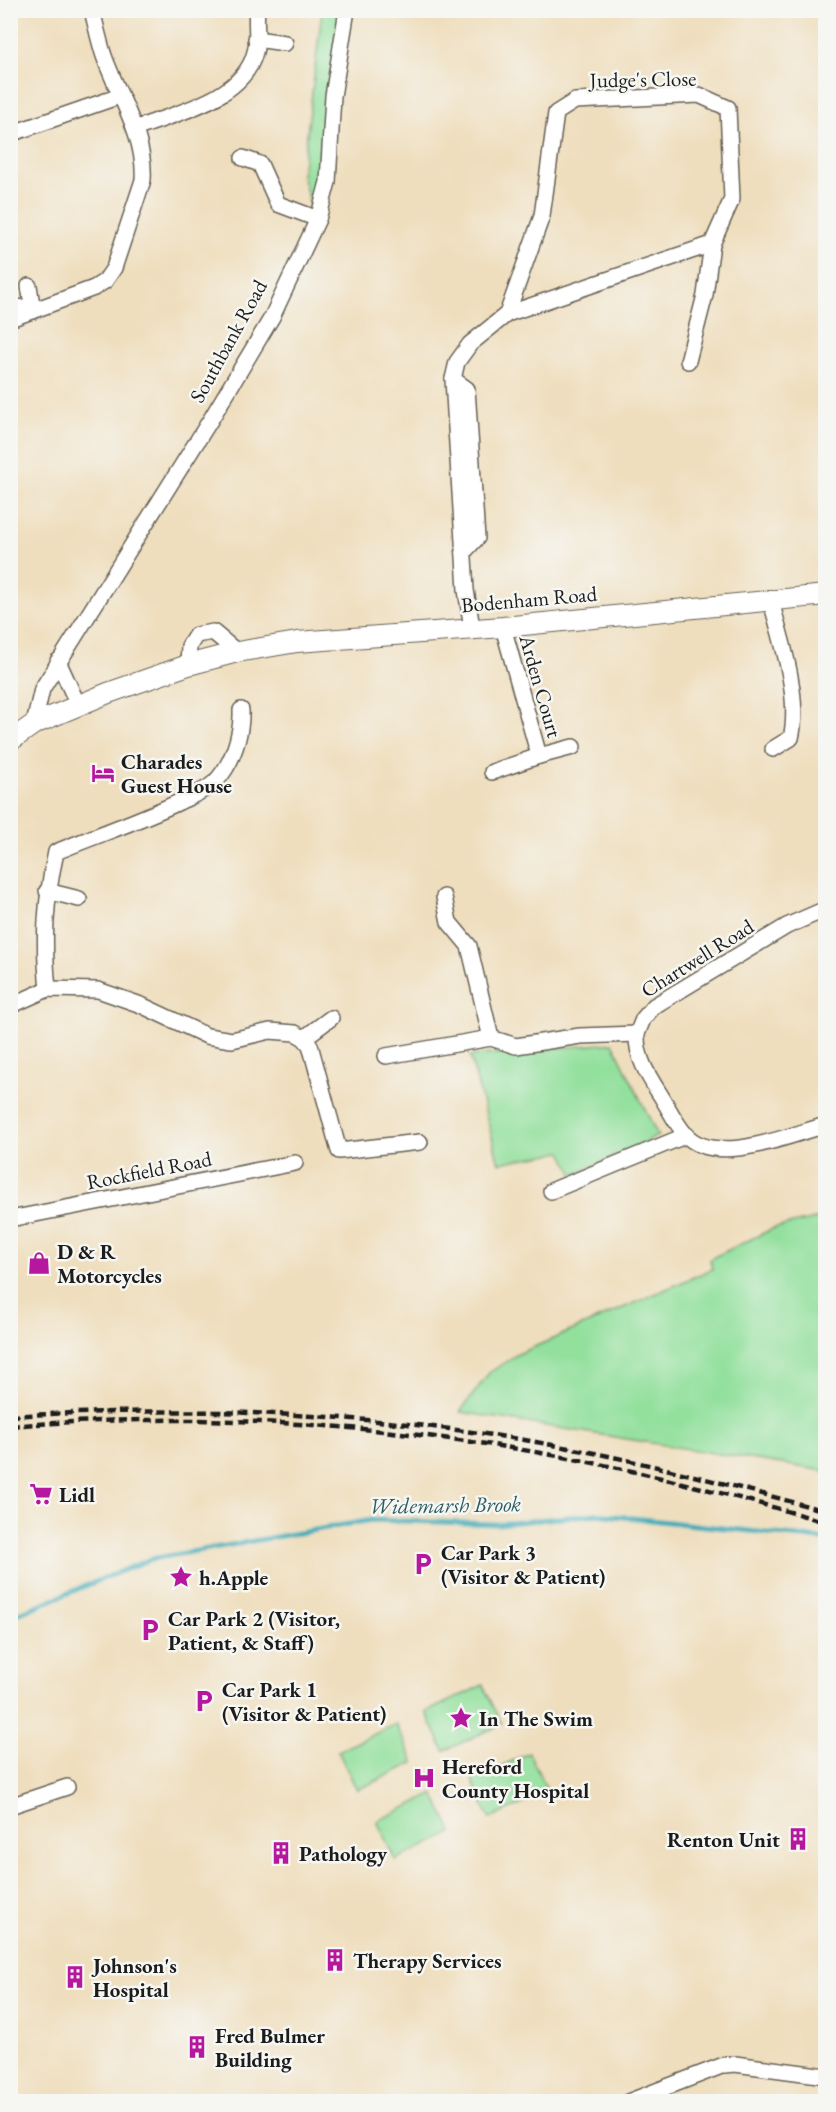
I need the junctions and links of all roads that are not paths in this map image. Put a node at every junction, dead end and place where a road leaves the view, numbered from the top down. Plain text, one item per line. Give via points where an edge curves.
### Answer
1 (92, 10) edge
2 (257, 10) edge
3 (347, 10) edge
4 (256, 39) junction
5 (285, 44) dead end
6 (120, 96) junction
7 (135, 129) junction
8 (10, 134) edge
9 (243, 158) dead end
10 (318, 219) junction
11 (712, 244) junction
12 (29, 286) dead end
13 (10, 305) edge
14 (33, 311) junction
15 (507, 314) junction
16 (10, 319) edge
17 (688, 361) dead end
18 (825, 594) edge
19 (770, 598) junction
20 (502, 627) junction
21 (472, 628) junction
22 (58, 661) junction
23 (78, 705) junction
24 (241, 710) dead end
25 (34, 724) junction
26 (10, 741) edge
27 (573, 747) dead end
28 (772, 749) dead end
29 (539, 756) junction
30 (492, 772) dead end
31 (47, 891) junction
32 (444, 897) dead end
33 (79, 899) dead end
34 (825, 909) edge
35 (48, 989) junction
36 (10, 1006) edge
37 (331, 1018) dead end
38 (637, 1034) junction
39 (491, 1038) junction
40 (307, 1042) junction
41 (386, 1056) dead end
42 (825, 1125) edge
43 (687, 1135) junction
44 (420, 1142) dead end
45 (295, 1163) dead end
46 (551, 1191) dead end
47 (10, 1219) edge
48 (67, 1787) dead end
49 (10, 1806) edge
50 (825, 2076) edge
51 (628, 2102) edge

1 - 6 street via 103,54
2 - 4 street
3 - 10 street, Southbank Road via 333,96 328,182
4 - 5 street
4 - 7 street via 256,51 247,73 225,93
6 - 7 street
6 - 8 street
7 - 14 street via 144,167 143,180 114,268 94,288
9 - 10 street via 260,164 278,204
10 - 22 street, Southbank Road via 272,317
11 - 15 street
11 - 15 street, Judge's Close via 732,199 728,108 699,95 575,101 556,113 542,216
11 - 17 street via 705,295
12 - 14 street
13 - 14 street
14 - 16 street
15 - 21 street via 470,344 457,362 453,379 467,389 477,538 464,552
18 - 19 street, Bodenham Road
19 - 20 street, Bodenham Road
19 - 28 street via 796,720 791,738
20 - 21 street, Bodenham Road
20 - 29 street, Arden Court
21 - 23 street, Bodenham Road via 297,642 237,652 188,665
22 - 23 street
22 - 25 street, Southbank Road via 42,689
23 - 25 street, Bodenham Road
24 - 31 street via 235,746 218,780 163,809 56,852
25 - 26 street
27 - 29 street, Arden Court
29 - 30 street, Arden Court
31 - 33 street
31 - 35 street via 43,940
32 - 39 street via 449,922 469,946
34 - 38 street, Chartwell Road via 787,926 654,1006
35 - 36 street
35 - 40 street via 98,990 207,1036 232,1040 270,1031 295,1033
37 - 40 street
38 - 39 street via 580,1036 516,1046
38 - 43 street via 636,1048 642,1064
39 - 41 street
40 - 44 street via 339,1150
42 - 43 street via 721,1150 700,1145
43 - 46 street
45 - 47 street, Rockfield Road
48 - 49 street
50 - 51 street via 724,2065

